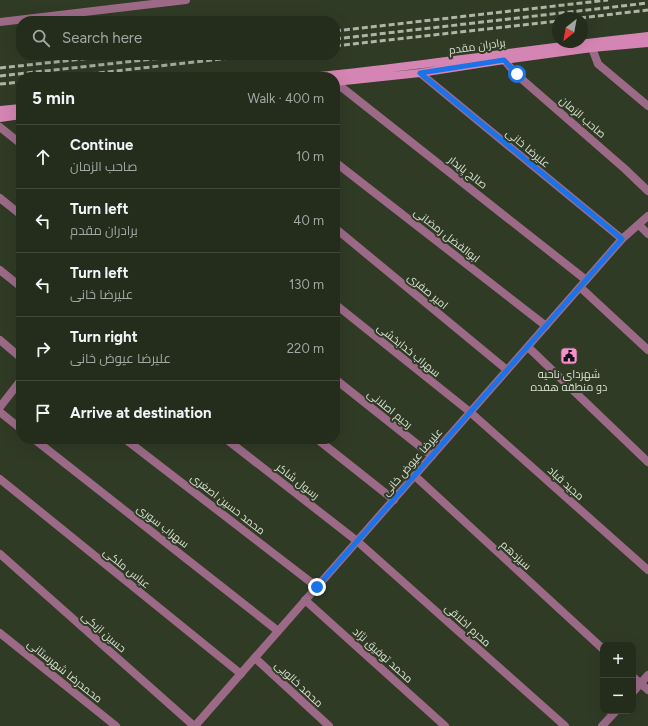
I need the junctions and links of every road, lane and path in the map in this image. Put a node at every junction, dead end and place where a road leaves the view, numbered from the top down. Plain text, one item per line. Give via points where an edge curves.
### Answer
1 (182, 0) edge
2 (50, 16) edge
3 (16, 20) edge
4 (0, 22) edge
5 (648, 36) edge
6 (648, 43) edge
7 (591, 45) junction
8 (503, 57) junction
9 (419, 69) junction
10 (340, 78) edge
11 (340, 83) edge
12 (648, 106) edge
13 (16, 108) edge
14 (0, 110) edge
15 (16, 116) edge
16 (0, 118) edge
17 (0, 127) edge
18 (16, 140) edge
19 (340, 166) edge
20 (648, 191) edge
21 (0, 198) edge
22 (16, 211) edge
23 (648, 216) edge
24 (639, 225) junction
25 (340, 232) edge
26 (648, 234) edge
27 (622, 239) junction
28 (0, 270) edge
29 (586, 280) junction
30 (16, 284) edge
31 (580, 287) junction
32 (340, 308) edge
33 (546, 326) junction
34 (0, 340) edge
35 (528, 347) junction
36 (648, 350) edge
37 (16, 354) edge
38 (507, 370) junction
39 (340, 383) edge
40 (16, 386) edge
41 (0, 407) edge
42 (0, 412) edge
43 (470, 412) junction
44 (16, 425) edge
45 (40, 444) edge
46 (131, 444) edge
47 (232, 444) edge
48 (323, 444) edge
49 (432, 456) junction
50 (648, 462) edge
51 (414, 476) junction
52 (0, 479) edge
53 (394, 500) junction
54 (357, 541) junction
55 (0, 554) edge
56 (648, 570) edge
57 (317, 587) junction
58 (305, 600) junction
59 (278, 631) junction
60 (0, 633) edge
61 (600, 646) edge
62 (255, 658) junction
63 (240, 674) junction
64 (648, 675) edge
65 (634, 678) edge
66 (640, 684) junction
67 (636, 689) edge
68 (648, 690) edge
69 (613, 714) edge
70 (116, 726) edge
71 (195, 726) edge
72 (329, 726) edge
73 (445, 726) edge
74 (565, 726) edge
75 (602, 726) edge

1 - 2 street
3 - 4 street
5 - 7 main road, برادران مقدم
6 - 7 main road, برادران مقدم
7 - 8 main road, برادران مقدم
7 - 12 street via 598,64
8 - 9 main road, برادران مقدم
8 - 20 street, صاحب الزمان via 517,74
9 - 10 main road, برادران مقدم
9 - 27 street, علیرضا خانی
11 - 29 street, صالح پایدار
13 - 14 main road
15 - 16 main road
17 - 18 street
19 - 33 street, ابوالفضل رمضانی
21 - 22 street
23 - 24 street, علیرضا عیوض خانی
24 - 26 street
24 - 27 street, علیرضا عیوض خانی
25 - 38 street, امیر صفری
27 - 29 street, علیرضا عیوض خانی
28 - 30 street
29 - 31 street, علیرضا عیوض خانی
31 - 33 street, علیرضا عیوض خانی
31 - 36 street
32 - 43 street, سهراب خدابخشی
33 - 35 street, علیرضا عیوض خانی
34 - 37 street
35 - 38 street, علیرضا عیوض خانی
35 - 50 street
38 - 43 street, علیرضا عیوض خانی
39 - 49 street, رحیم اصلانی
40 - 41 street
42 - 44 street
43 - 49 street, علیرضا عیوض خانی
43 - 56 street, مجید قباد
45 - 59 street, سهراب سوری
46 - 57 street, محمد حسین اصغری
47 - 54 street, رسول شاکر
48 - 53 street
49 - 51 street, علیرضا عیوض خانی
51 - 53 street, علیرضا عیوض خانی
51 - 61 street, سیزدهم
52 - 63 street, عباس ملکی
53 - 54 street, علیرضا عیوض خانی
54 - 57 street, علیرضا عیوض خانی
54 - 74 street, محرم اخلاقی
55 - 71 street, حسین ازبکی
57 - 58 street, علیرضا عیوض خانی
58 - 59 street, علیرضا عیوض خانی
58 - 73 street, محمد توفیق ‌نژاد
59 - 62 street, علیرضا عیوض خانی
60 - 70 street, محمدرضا شهرستانی
62 - 63 street, علیرضا عیوض خانی
62 - 72 street, محمد خالویی
63 - 71 street, علیرضا عیوض خانی
64 - 66 street
65 - 66 street
66 - 67 street
66 - 68 street
69 - 75 street

